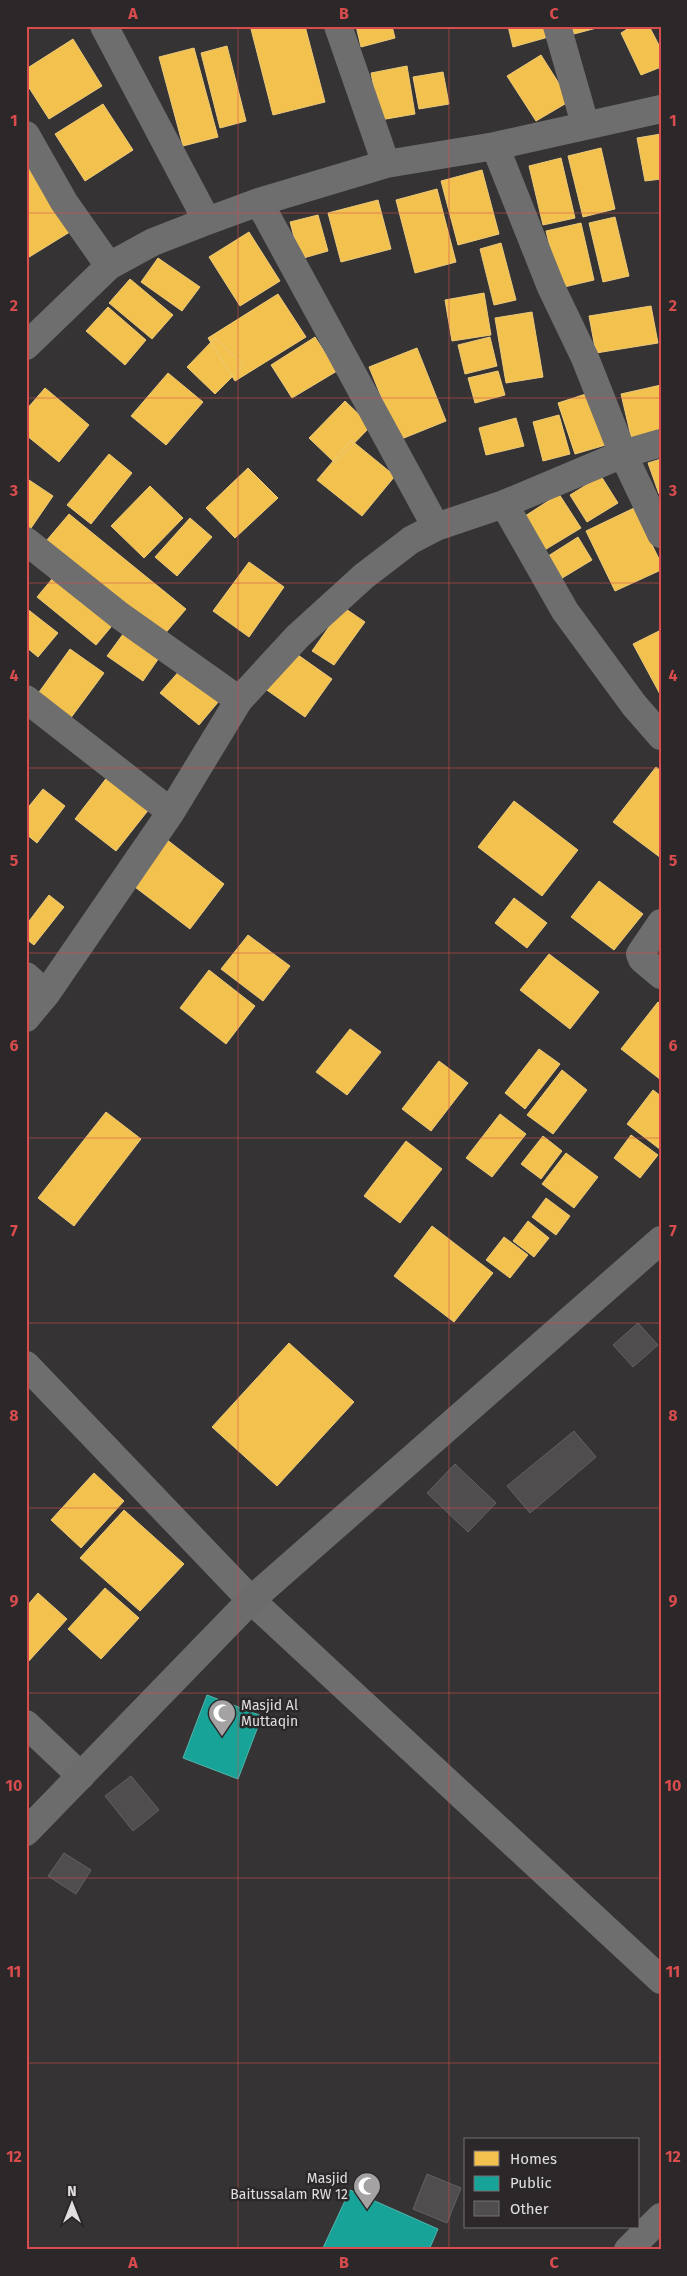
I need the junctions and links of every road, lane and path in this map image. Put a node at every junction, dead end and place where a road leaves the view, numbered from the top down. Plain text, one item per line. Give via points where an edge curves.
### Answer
1 (104, 26) edge
2 (338, 26) edge
3 (557, 26) edge
4 (661, 109) edge
5 (585, 124) junction
6 (26, 135) edge
7 (495, 146) junction
8 (386, 164) junction
9 (259, 202) junction
10 (207, 221) junction
11 (109, 266) junction
12 (26, 346) edge
13 (661, 443) edge
14 (624, 454) junction
15 (504, 504) junction
16 (436, 527) junction
17 (661, 534) edge
18 (26, 541) edge
19 (26, 699) edge
20 (239, 700) junction
21 (661, 736) edge
22 (171, 812) junction
23 (661, 923) edge
24 (661, 975) edge
25 (26, 976) edge
26 (46, 994) junction
27 (26, 1018) edge
28 (661, 1240) edge
29 (26, 1365) edge
30 (251, 1600) junction
31 (26, 1724) edge
32 (81, 1776) junction
33 (26, 1832) edge
34 (661, 1980) edge
35 (661, 2217) edge
36 (628, 2250) edge

1 - 10 street
2 - 8 street
3 - 5 street
4 - 5 street
5 - 7 street
6 - 11 street via 64,202
7 - 8 street
7 - 14 street via 551,287 585,358
8 - 9 street
9 - 10 street
9 - 16 street
10 - 11 street via 153,242
11 - 12 street
13 - 14 street
14 - 15 street
14 - 17 street
15 - 16 street
15 - 21 street via 565,612
16 - 20 street via 411,540 364,576 298,636
18 - 20 street via 118,614
19 - 22 street
20 - 22 street
22 - 26 street
23 - 24 street via 640,954
25 - 26 street
26 - 27 street
28 - 30 highway
29 - 30 street
30 - 32 highway
30 - 34 street
31 - 32 street
32 - 33 highway
35 - 36 street

